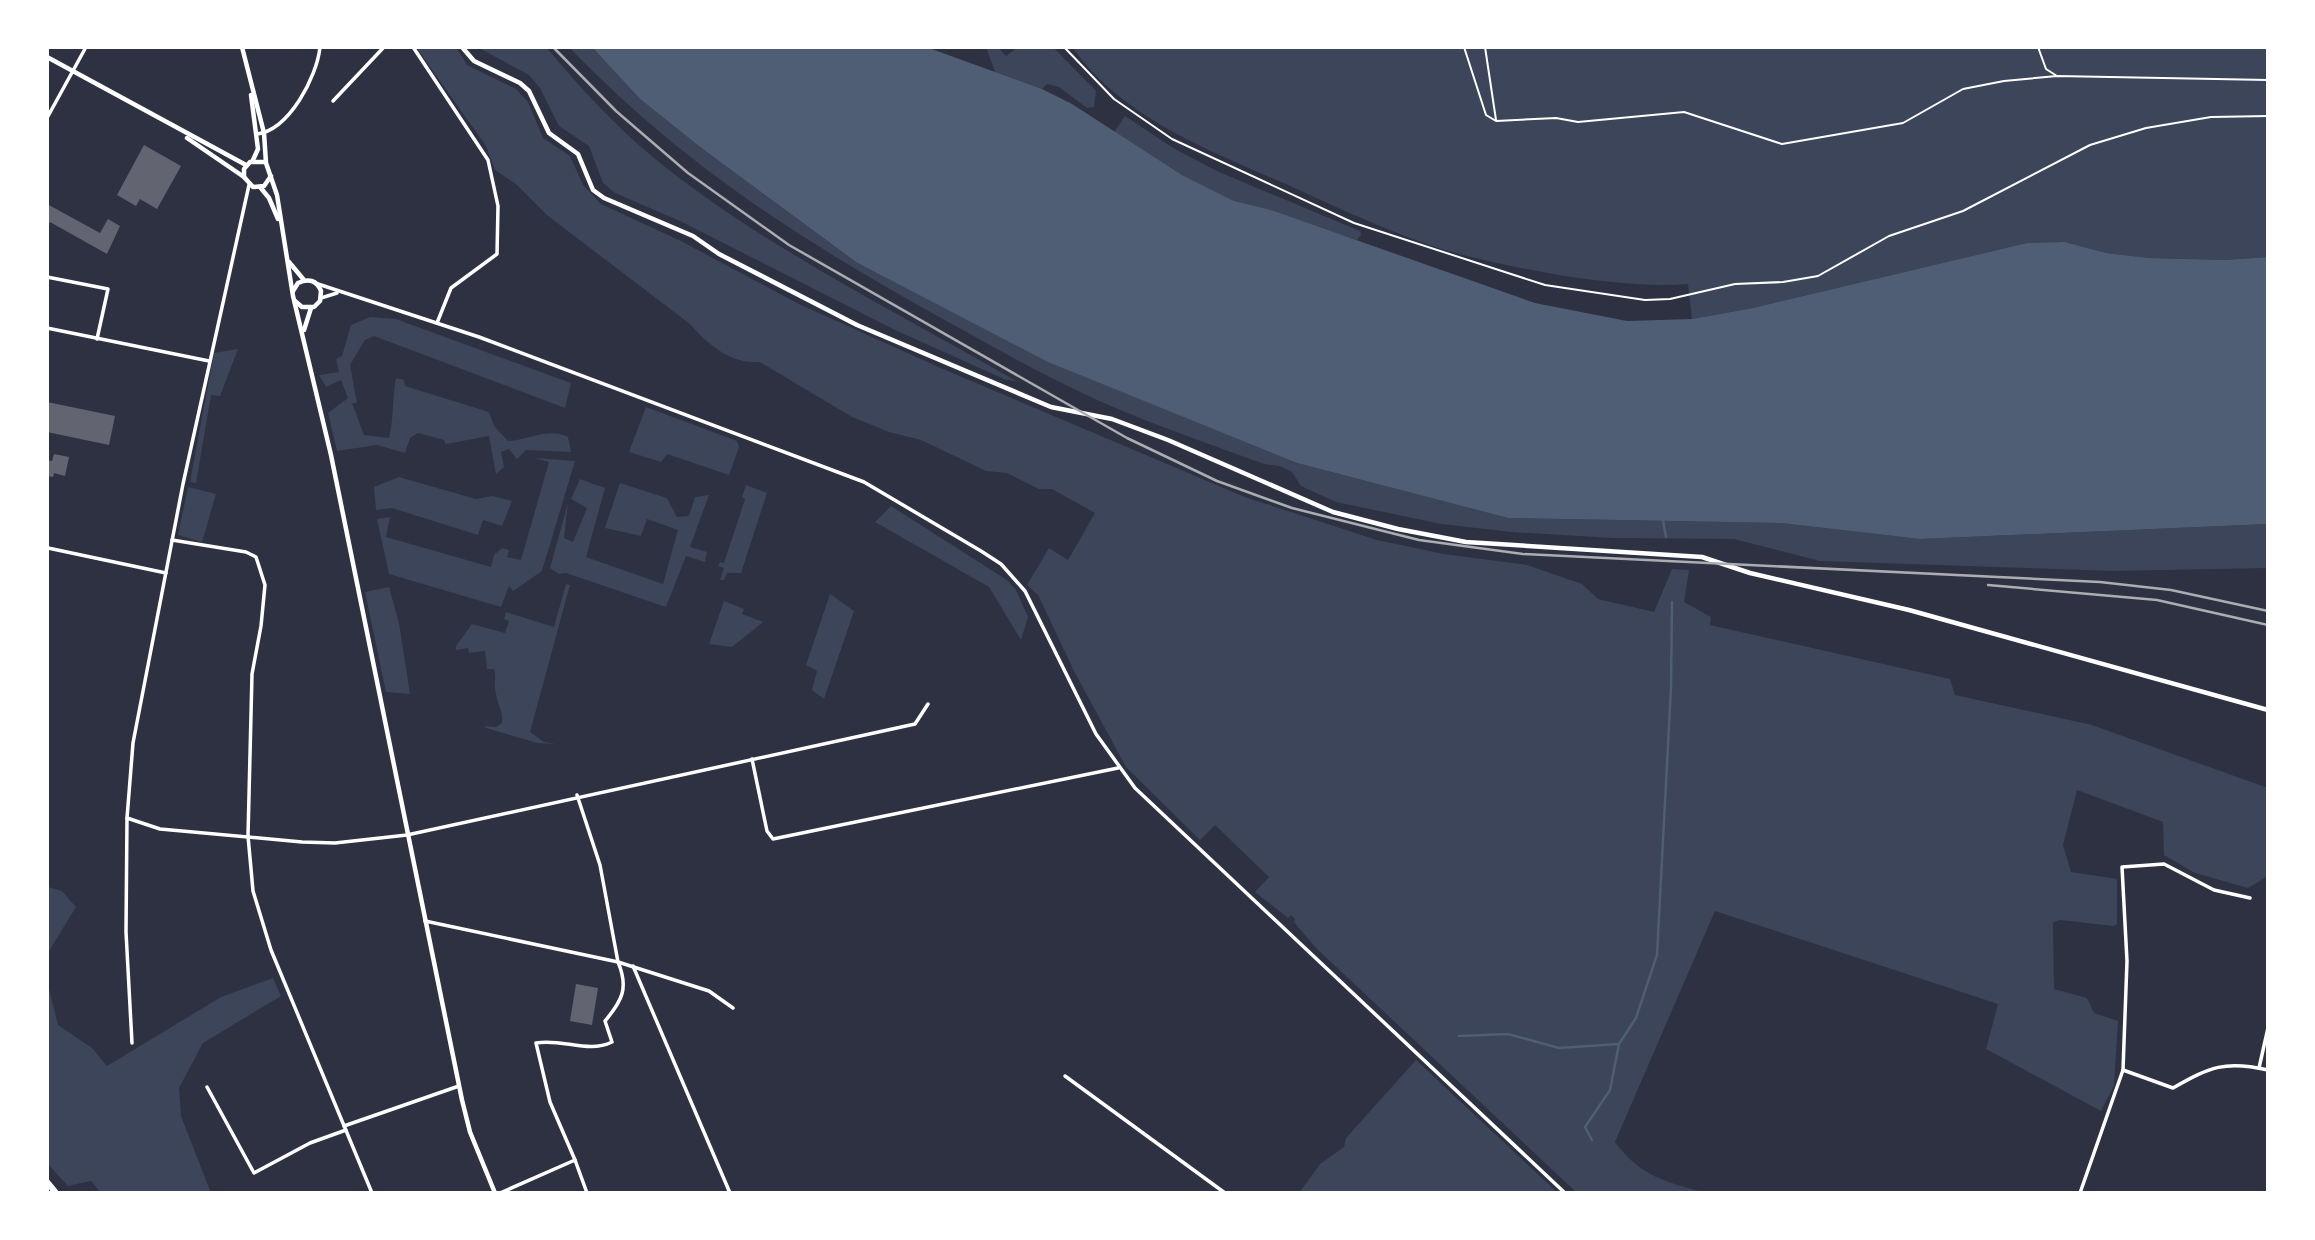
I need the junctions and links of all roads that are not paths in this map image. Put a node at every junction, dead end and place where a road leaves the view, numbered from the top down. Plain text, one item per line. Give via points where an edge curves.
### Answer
1 (86, 47) edge
2 (242, 47) edge
3 (320, 47) edge
4 (384, 47) edge
5 (414, 47) edge
6 (462, 47) edge
7 (47, 57) edge
8 (73, 71) junction
9 (250, 88) junction
10 (332, 101) dead end
11 (47, 118) edge
12 (177, 130) junction
13 (264, 133) junction
14 (256, 134) junction
15 (253, 160) junction
16 (266, 163) junction
17 (246, 165) junction
18 (271, 175) junction
19 (244, 177) junction
20 (249, 185) junction
21 (260, 187) junction
22 (279, 223) junction
23 (288, 259) junction
24 (47, 277) edge
25 (304, 280) junction
26 (318, 284) junction
27 (293, 292) junction
28 (339, 293) junction
29 (321, 298) junction
30 (294, 299) junction
31 (310, 308) junction
32 (437, 323) junction
33 (47, 328) edge
34 (303, 335) junction
35 (97, 339) junction
36 (209, 361) junction
37 (172, 540) junction
38 (48, 548) edge
39 (166, 573) junction
40 (928, 704) dead end
41 (2268, 710) edge
42 (752, 759) junction
43 (1118, 768) junction
44 (577, 796) junction
45 (127, 818) junction
46 (407, 835) junction
47 (248, 836) junction
48 (2250, 898) dead end
49 (425, 921) junction
50 (618, 962) junction
51 (633, 966) junction
52 (733, 1008) dead end
53 (2268, 1028) edge
54 (132, 1043) dead end
55 (2259, 1068) junction
56 (2123, 1070) junction
57 (2268, 1070) edge
58 (1065, 1076) dead end
59 (458, 1086) junction
60 (207, 1087) dead end
61 (345, 1128) junction
62 (576, 1160) junction
63 (47, 1182) edge
64 (56, 1193) edge
65 (372, 1193) edge
66 (497, 1193) edge
67 (587, 1193) edge
68 (730, 1193) edge
69 (1225, 1193) edge
70 (1565, 1193) edge
71 (2081, 1193) edge

1 - 8 street
2 - 9 street
3 - 13 street via 316,67 295,103 275,128
4 - 10 street
5 - 32 street via 488,160 498,206 496,254 451,288
6 - 41 street via 474,61 529,91 549,133 578,154 593,190 604,198 693,236 856,324 1051,407 1105,417 1168,440 1333,512 1466,542 1702,557
7 - 8 street
8 - 11 street
8 - 12 street
9 - 13 street
9 - 14 street
12 - 17 street
12 - 19 street
13 - 14 street
13 - 16 street
14 - 15 street via 258,149
15 - 16 street
15 - 17 street
16 - 18 street
17 - 19 street
18 - 21 street
18 - 22 street
19 - 20 street
20 - 21 street
20 - 36 street
21 - 22 street
22 - 23 street
23 - 25 street
23 - 27 street
24 - 35 street via 107,289
25 - 26 street
25 - 27 street
26 - 28 street
26 - 29 street
27 - 30 street
28 - 29 street
28 - 32 street
29 - 31 street
30 - 31 street
30 - 34 street
31 - 34 street
32 - 43 street via 864,482 986,554 1025,591 1096,734
33 - 35 street
34 - 46 street
35 - 36 street
36 - 37 street
37 - 39 street
37 - 47 street via 246,552 256,557 264,573 252,674
38 - 39 street
39 - 45 street via 139,704
40 - 42 street via 915,724
42 - 43 street via 767,831 773,839
42 - 44 street
43 - 70 street via 1181,834
44 - 46 street
44 - 50 street via 600,865
45 - 47 street via 160,829
45 - 54 street via 126,932
46 - 47 street via 335,843
46 - 49 street
47 - 61 street via 260,922
48 - 56 street via 2214,890 2164,864 2122,867 2127,961
49 - 50 street
49 - 59 street
50 - 51 street
50 - 62 street via 624,976 623,999 605,1021 612,1042 598,1048 551,1040 536,1043 556,1117
51 - 52 street via 709,991
51 - 68 street
53 - 55 street
55 - 56 street via 2216,1066 2173,1088
55 - 57 street
56 - 71 street
58 - 69 street
59 - 61 street
59 - 66 street via 470,1132
60 - 61 street via 254,1173
61 - 65 street
62 - 66 street
62 - 67 street
63 - 64 main road

